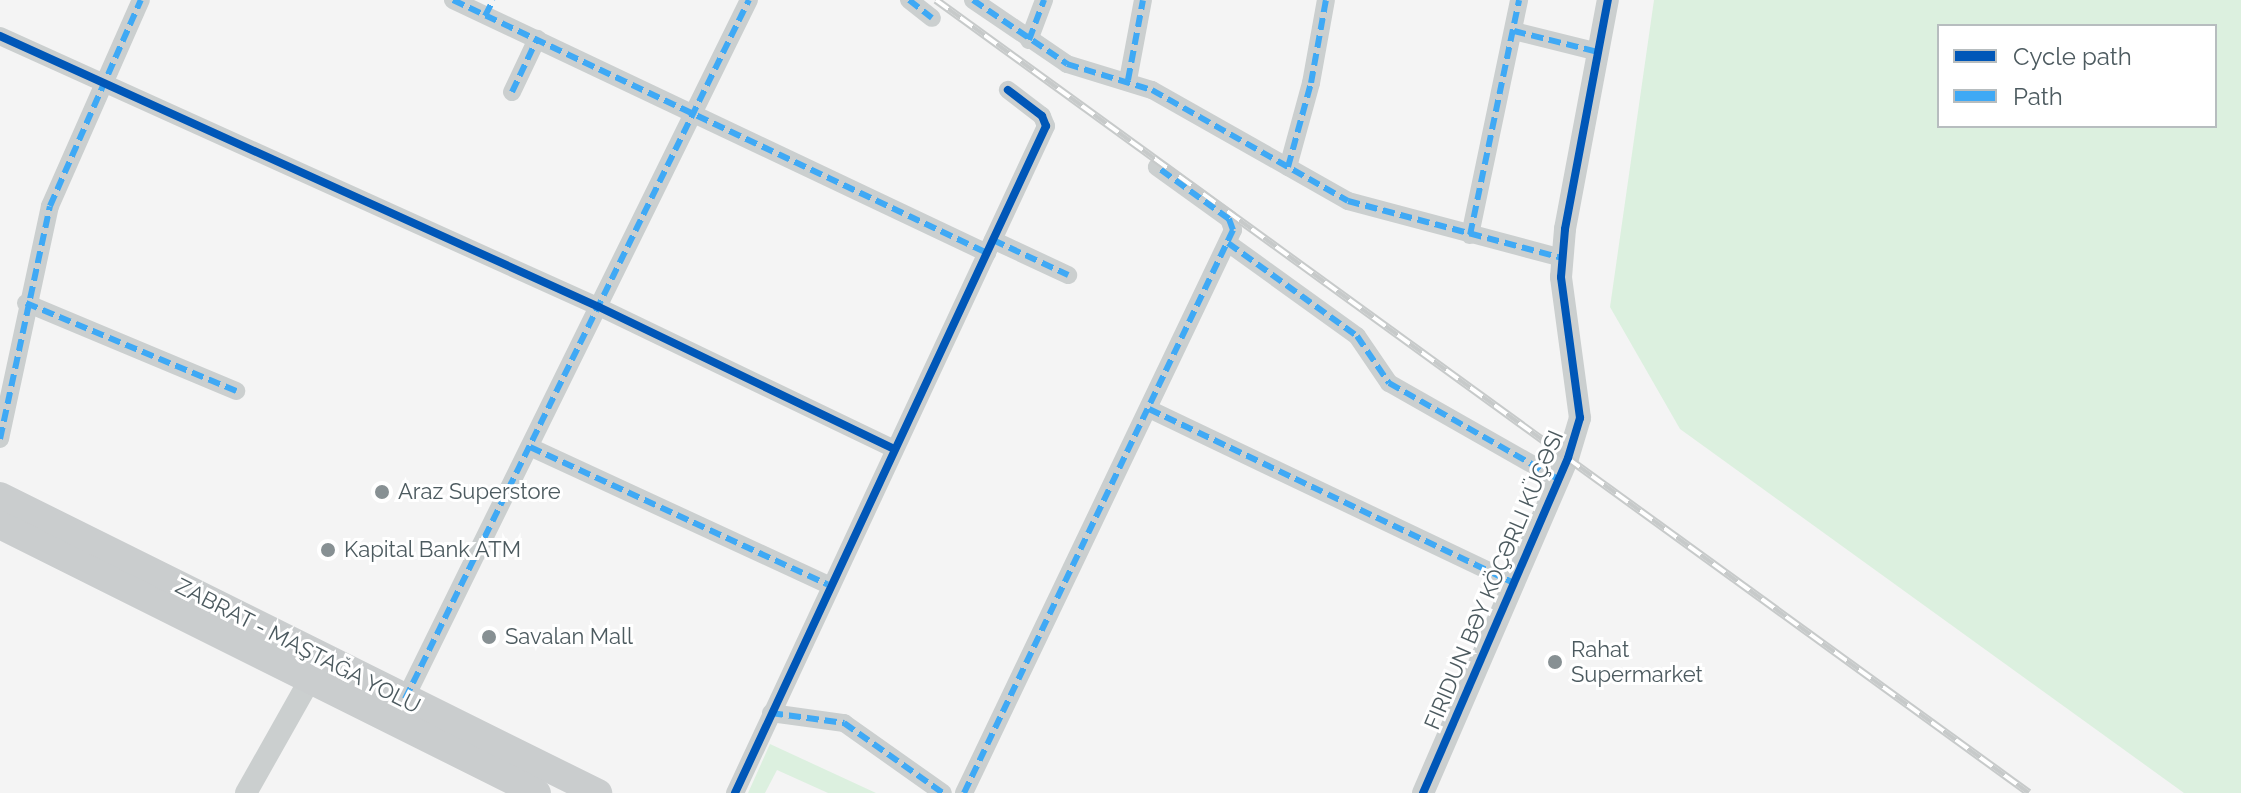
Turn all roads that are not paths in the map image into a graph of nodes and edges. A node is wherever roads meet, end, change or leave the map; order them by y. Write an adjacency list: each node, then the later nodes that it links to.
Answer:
1 (141, 0): 19 (street)
2 (453, 0): 11 (street)
3 (749, 0): 22 (street)
4 (909, 0): 12 (street)
5 (973, 0): 16 (street)
6 (1044, 0): 16 (street)
7 (1143, 0): 18 (street)
8 (1326, 0): 24 (street)
9 (1519, 0): 13 (street)
10 (1608, 0): 17 (street, FIRIDUN BƏY KÖÇƏRLI KÜÇƏSI)
11 (489, 8): 15 (street)
12 (932, 18)
13 (1514, 31): 17 (street); 25 (street)
14 (0, 36): 19 (street)
15 (537, 39): 21 (street); 22 (street)
16 (1029, 40): 18 (street)
17 (1598, 52): 28 (street, FIRIDUN BƏY KÖÇƏRLI KÜÇƏSI)
18 (1128, 80): 24 (street)
19 (104, 81): 30 (street); 31 (street)
20 (1008, 90): 27 (street)
21 (512, 92)
22 (692, 110): 27 (street); 31 (street)
23 (1157, 167): 26 (street)
24 (1288, 167): 25 (street)
25 (1470, 235): 28 (street)
26 (1228, 243): 33 (street); 37 (street)
27 (990, 246): 29 (street); 36 (street)
28 (1562, 258): 37 (street, FIRIDUN BƏY KÖÇƏRLI KÜÇƏSI)
29 (1068, 275)
30 (26, 303): 32 (street); 34 (street)
31 (599, 307): 35 (street); 36 (street)
32 (236, 391)
33 (1149, 409): 40 (street); 51 (street)
34 (0, 439)
35 (530, 447): 41 (street); 44 (street)
36 (892, 448): 41 (street)
37 (1558, 479): 40 (street, FIRIDUN BƏY KÖÇƏRLI KÜÇƏSI)
38 (0, 496): 42 (main road, ZABRAT - MAŞTAĞA YOLU)
39 (0, 525): 43 (main road)
40 (1513, 583): 52 (street, FIRIDUN BƏY KÖÇƏRLI KÜÇƏSI)
41 (828, 585): 45 (street)
42 (322, 657): 43 (main road); 44 (main road, ZABRAT - MAŞTAĞA YOLU)
43 (308, 683): 46 (street); 47 (main road)
44 (405, 699): 48 (main road, ZABRAT - MAŞTAĞA YOLU)
45 (771, 713): 49 (street); 50 (street)
46 (246, 793)
47 (537, 793)
48 (598, 793)
49 (735, 793)
50 (943, 793)
51 (964, 793)
52 (1423, 793)

